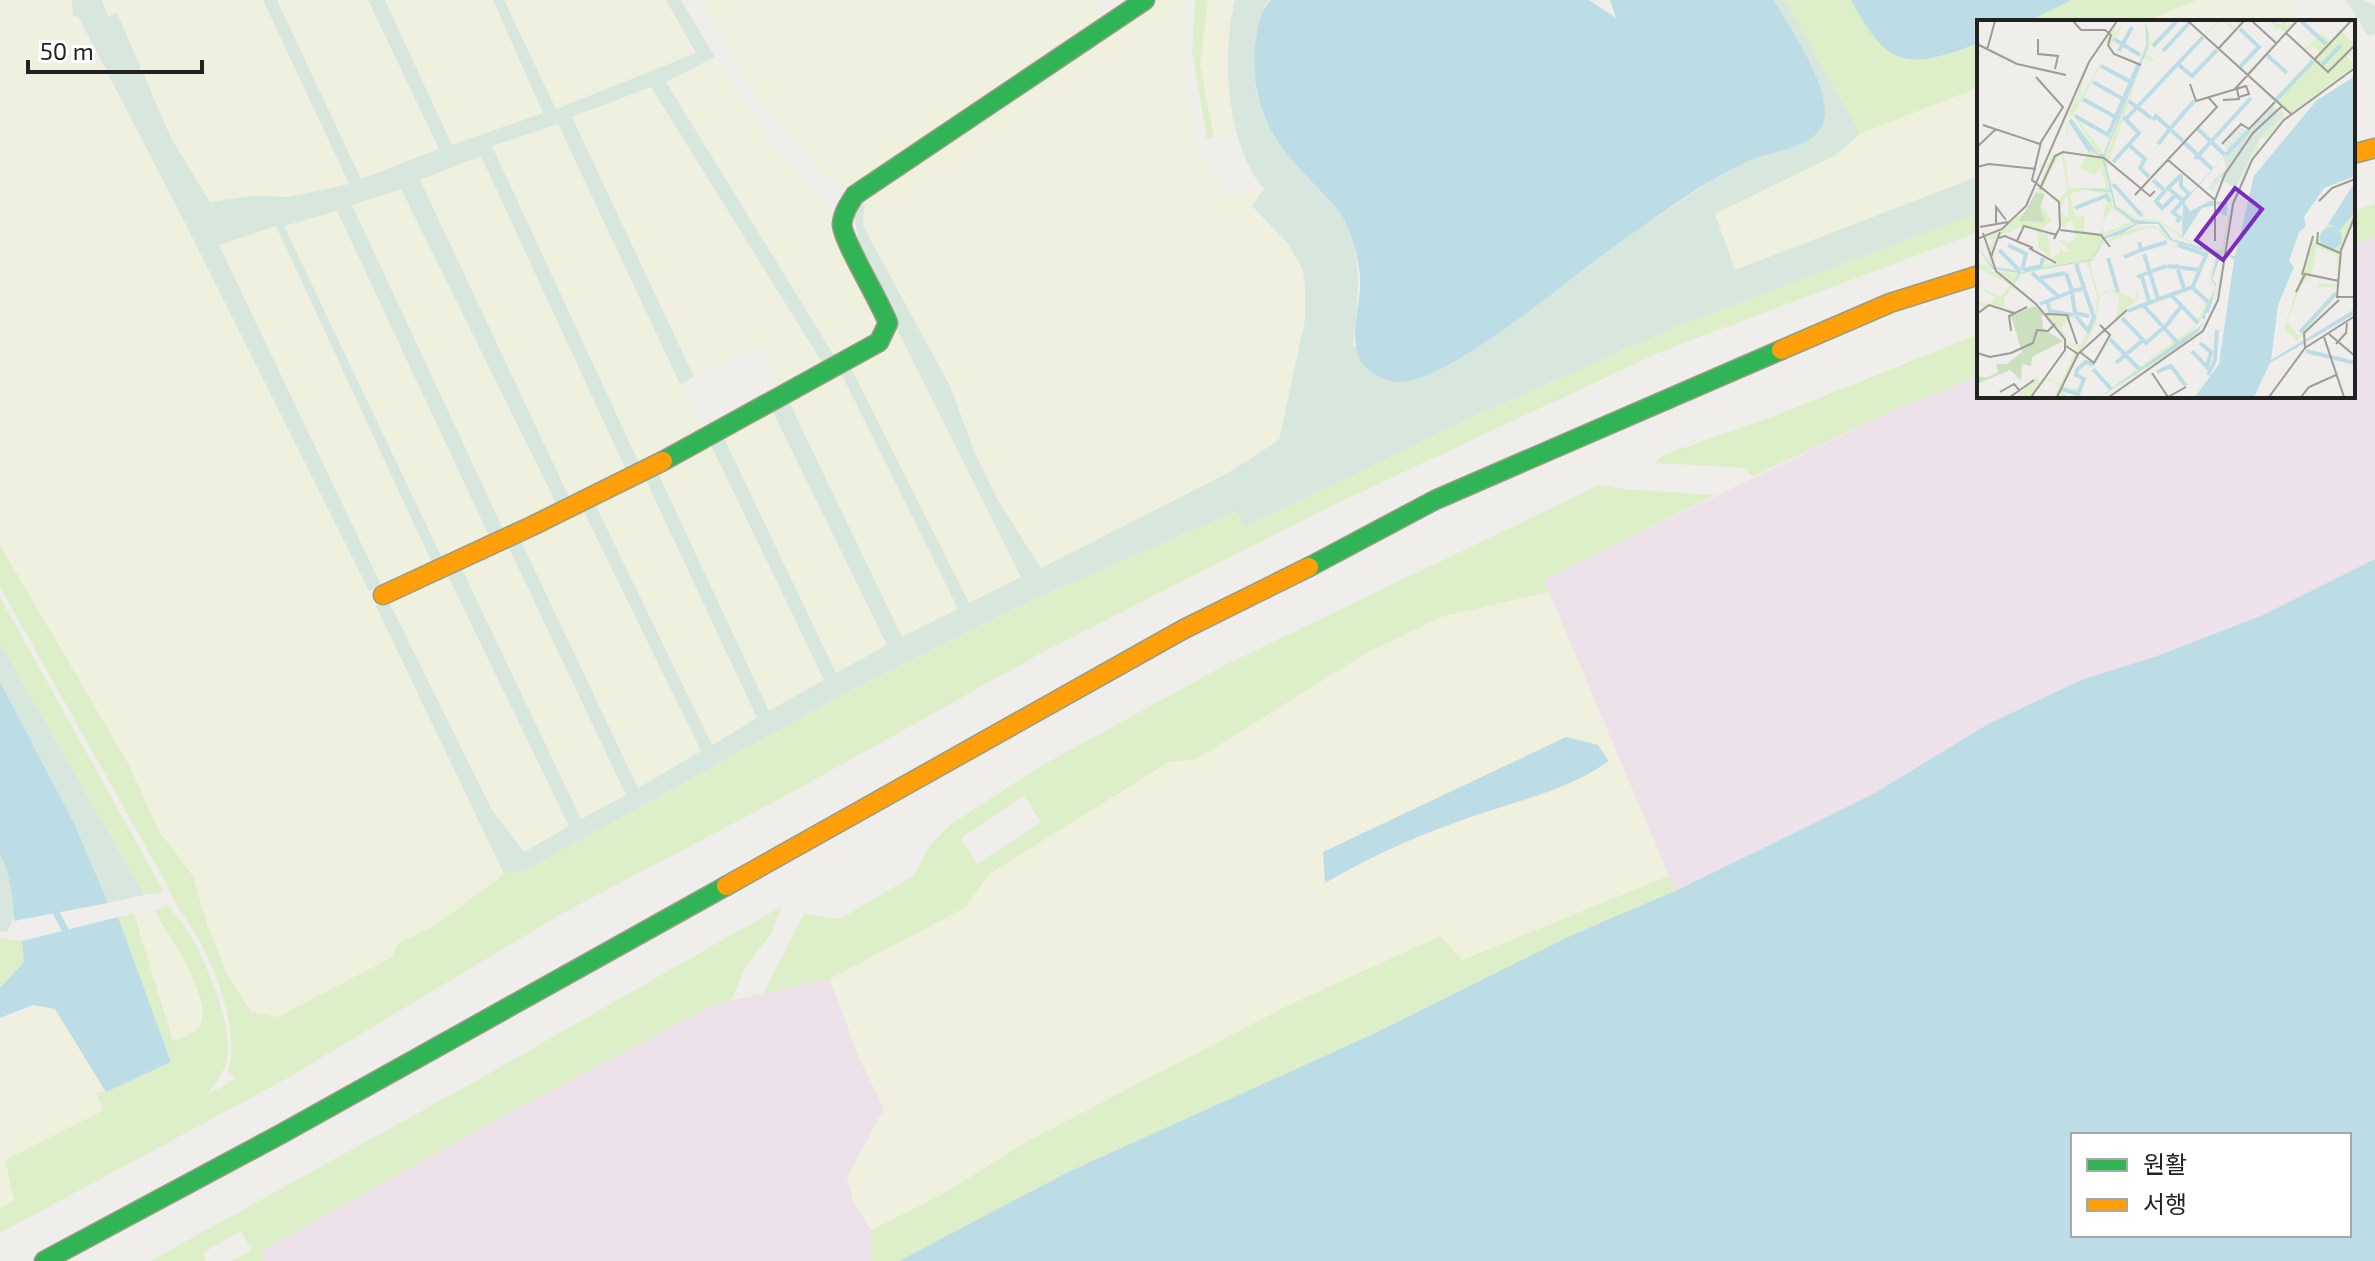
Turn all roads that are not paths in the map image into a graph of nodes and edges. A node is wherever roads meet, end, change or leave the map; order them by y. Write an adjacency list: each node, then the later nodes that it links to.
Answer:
1 (1145, 0): 5 (main road)
2 (2375, 148): 3 (main road)
3 (2355, 153)
4 (1977, 276): 6 (main road)
5 (383, 595)
6 (44, 1261)

